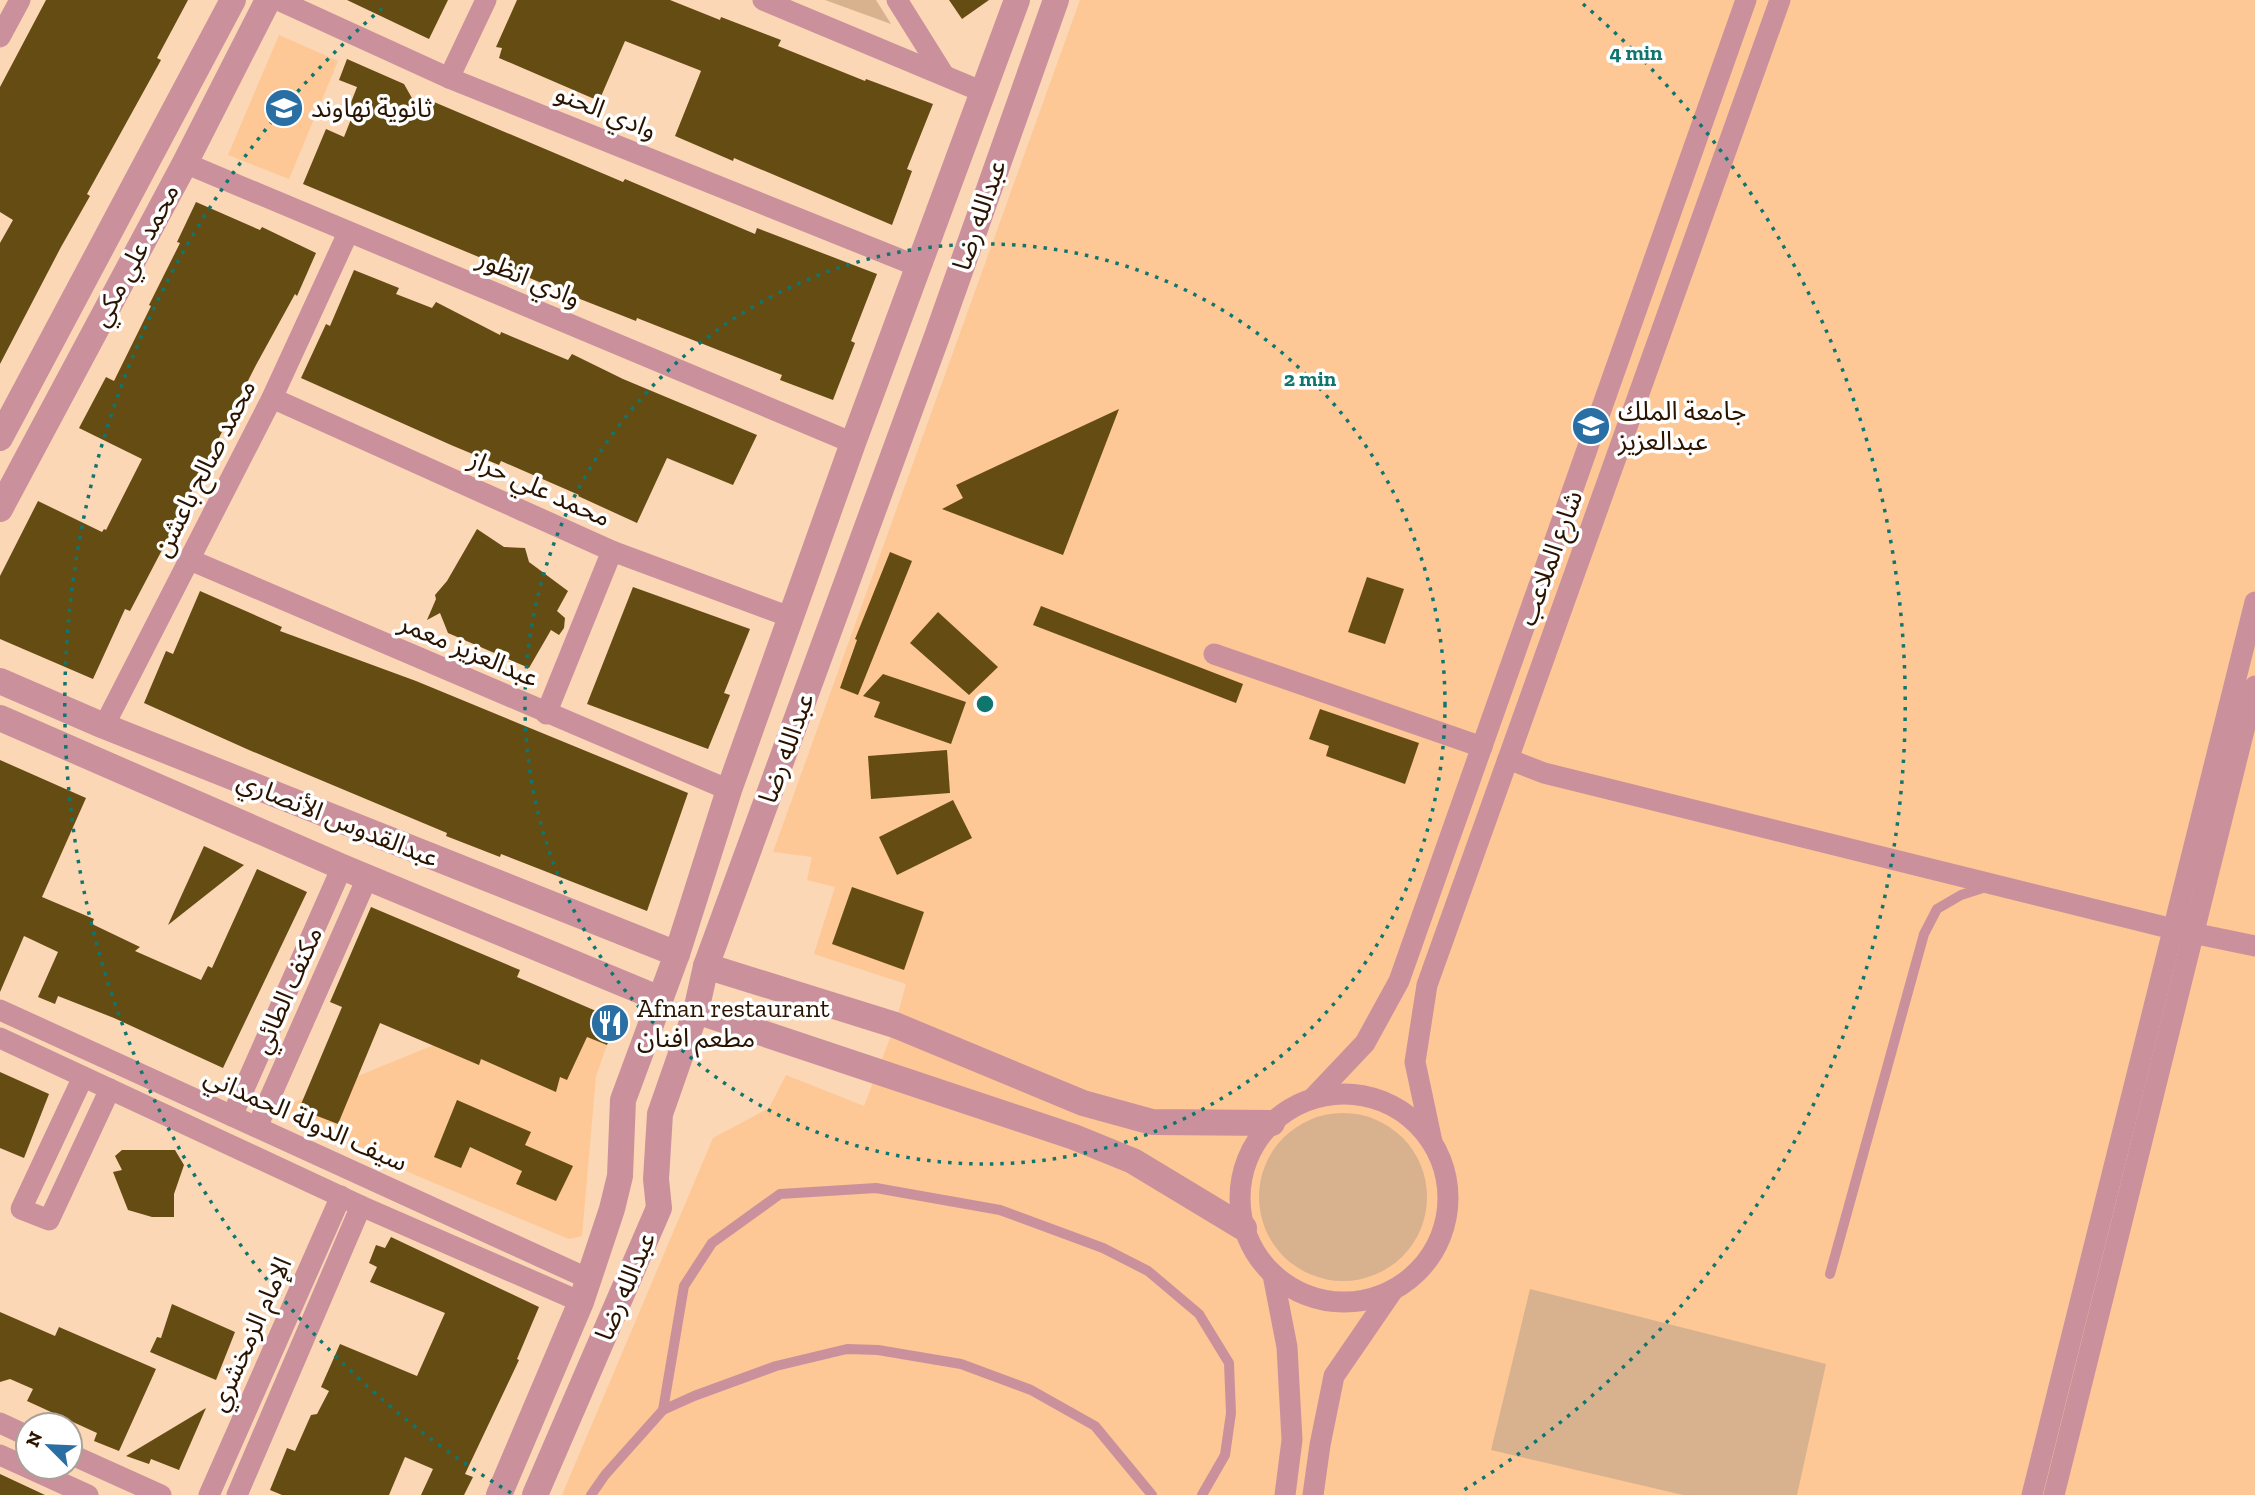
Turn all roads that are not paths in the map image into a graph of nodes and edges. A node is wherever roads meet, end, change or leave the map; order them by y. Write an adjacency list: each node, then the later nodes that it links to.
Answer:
1 (20, 0): 13 (street)
2 (233, 0): 12 (street, محمد علي مكي)
3 (268, 0): 14 (street, محمد علي مكي)
4 (278, 0): 16 (street, وادي الحنو)
5 (486, 0): 16 (street)
6 (762, 0): 15 (street)
7 (897, 0): 15 (street)
8 (1017, 0): 17 (street, عبدالله رضا)
9 (1056, 0): 44 (street, عبدالله رضا)
10 (1746, 0): 35 (street, شارع الملاعب)
11 (1780, 0): 36 (street, شارع الملاعب)
12 (220, 25): 14 (street); 22 (street, محمد علي مكي)
13 (0, 37)
14 (248, 40): 18 (street, محمد علي مكي)
15 (944, 75): 17 (street)
16 (449, 78): 20 (street, وادي الحنو)
17 (983, 92): 20 (street, عبدالله رضا)
18 (185, 163): 19 (street, وادي انظور); 24 (street, محمد علي مكي)
19 (348, 233): 21 (street, محمد صالح باعشن); 23 (street, وادي انظور)
20 (917, 265): 23 (street, عبدالله رضا)
21 (272, 398): 25 (street, محمد علي حراز); 26 (street, محمد صالح باعشن)
22 (0, 438)
23 (853, 443): 28 (street, عبدالله رضا)
24 (0, 509)
25 (612, 551): 28 (street, محمد علي حراز); 32 (street)
26 (188, 559): 32 (street, عبدالعزيز معمر); 34 (street, محمد صالح باعشن)
27 (2255, 603): 41 (street)
28 (790, 617): 37 (street, عبدالله رضا)
29 (1214, 654): 35 (street)
30 (0, 681): 34 (street, عبدالقدوس الأنصاري)
31 (2255, 686): 41 (street)
32 (546, 714): 37 (street, عبدالعزيز معمر)
33 (0, 718): 38 (street, عبدالقدوس الأنصاري)
34 (104, 726): 43 (street, عبدالقدوس الأنصاري)
35 (1482, 747): 51 (street, شارع الملاعب)
36 (1508, 759): 40 (street); 55 (street, شارع الملاعب)
37 (729, 790): 43 (street, عبدالله رضا)
38 (342, 867): 39 (street, عبدالقدوس الأنصاري); 52 (street, مكنف الطائي)
39 (368, 876): 45 (street, عبدالقدوس الأنصاري); 54 (street, مكنف الطائي)
40 (1995, 885): 41 (street); 59 (lane)
41 (2183, 931): 42 (street); 77 (street); 78 (street)
42 (2255, 946)
43 (677, 954): 45 (street, عبدالله رضا)
44 (706, 966): 47 (street, عبدالله رضا); 53 (street)
45 (660, 999): 62 (street, عبدالله رضا)
46 (0, 1010): 52 (street, سيف الدولة الحمداني)
47 (696, 1011): 58 (street); 71 (street, عبدالله رضا)
48 (0, 1038): 49 (street, سيف الدولة الحمداني)
49 (83, 1077): 50 (street, سيف الدولة الحمداني); 50 (street)
50 (110, 1089): 56 (street, سيف الدولة الحمداني)
51 (1313, 1098): 53 (street); 55 (street)
52 (232, 1116): 54 (street, سيف الدولة الحمداني)
53 (1272, 1123): 58 (street)
54 (257, 1126): 62 (street, سيف الدولة الحمداني)
55 (1432, 1142): 61 (street)
56 (341, 1196): 57 (street, سيف الدولة الحمداني); 68 (street, الإمام الزمخشري)
57 (361, 1206): 62 (street, سيف الدولة الحمداني); 69 (street, الإمام الزمخشري)
58 (1244, 1228): 60 (street)
59 (1830, 1274)
60 (1273, 1275): 61 (street); 75 (street)
61 (1393, 1290): 76 (street)
62 (585, 1291): 70 (street, عبدالله رضا)
63 (663, 1410): 72 (lane); 73 (lane); 74 (lane)
64 (0, 1455): 66 (street)
65 (84, 1460): 67 (street)
66 (88, 1495)
67 (161, 1495)
68 (209, 1495)
69 (237, 1495)
70 (499, 1495)
71 (534, 1495)
72 (592, 1495)
73 (1152, 1495)
74 (1202, 1495)
75 (1285, 1495)
76 (1313, 1495)
77 (2032, 1495)
78 (2054, 1495)

